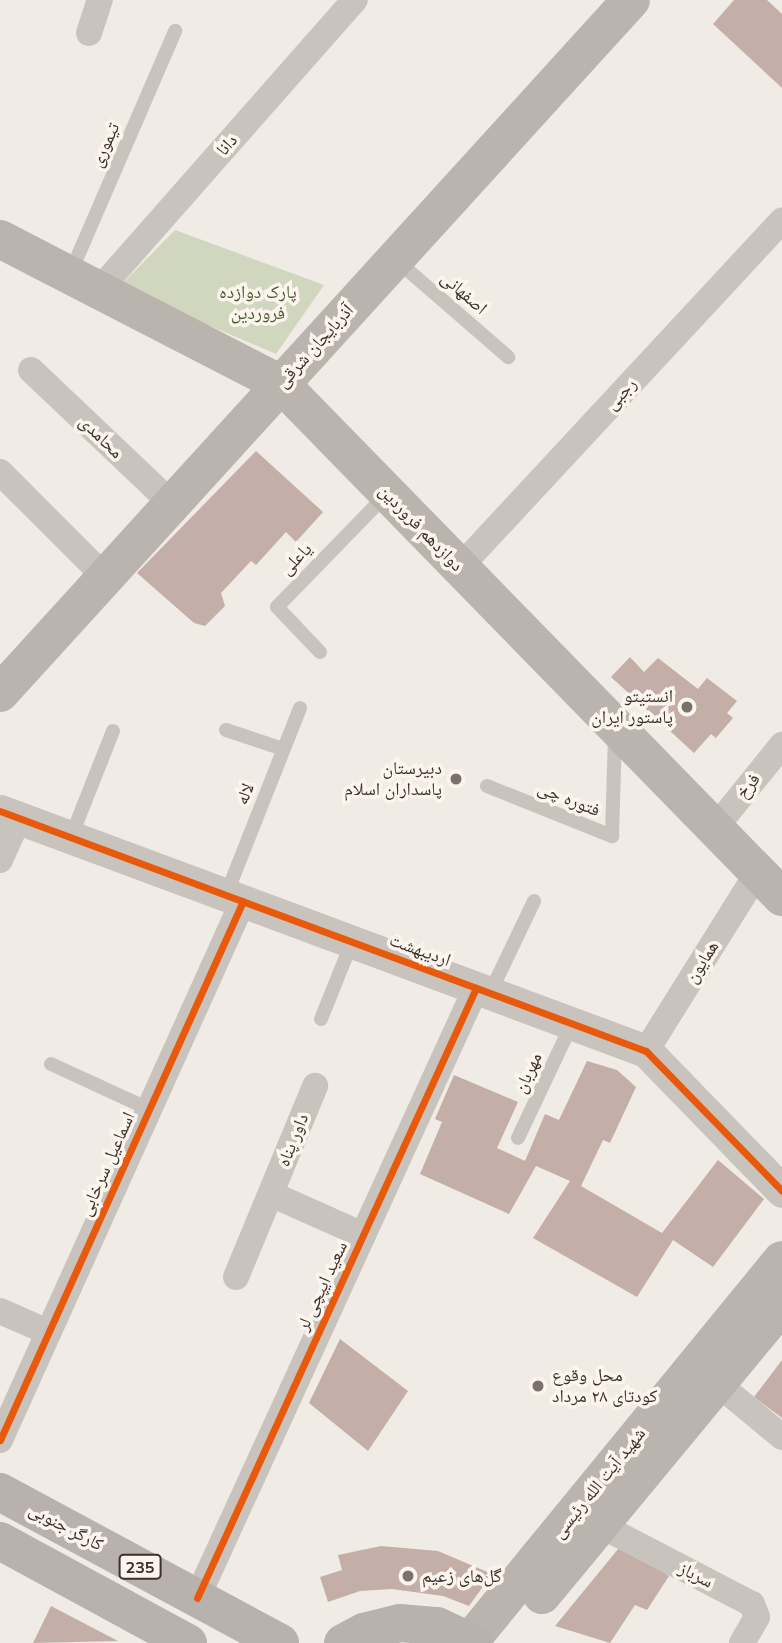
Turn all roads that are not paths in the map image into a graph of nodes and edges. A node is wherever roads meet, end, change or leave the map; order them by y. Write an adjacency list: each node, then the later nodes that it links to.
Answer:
1 (100, 0): 5 (street)
2 (355, 0): 9 (street, دانا)
3 (631, 0): 8 (main road, آذربایجان شرقی)
4 (175, 31): 9 (lane, تیموری)
5 (89, 33)
6 (782, 220): 16 (street, رجبی)
7 (0, 239): 9 (main road, دوازدهم فروردین)
8 (395, 259): 10 (lane, اصفهانی); 12 (main road, آذربایجان شرقی)
9 (84, 283): 12 (main road, دوازدهم فروردین)
10 (508, 357)
11 (31, 370): 15 (street, محامدی)
12 (281, 384): 14 (main road, دوازدهم فروردین); 15 (main road, آذربایجان شرقی)
13 (0, 472): 17 (street)
14 (387, 493): 16 (main road, دوازدهم فروردین); 18 (lane, یاعلی)
15 (172, 504): 17 (main road, آذربایجان شرقی)
16 (460, 567): 21 (main road, دوازدهم فروردین)
17 (105, 577): 19 (main road, آذربایجان شرقی)
18 (320, 652)
19 (0, 693)
20 (300, 709): 25 (lane, لاله)
21 (615, 726): 26 (lane, فتوره چی); 28 (main road, دوازدهم فروردین)
22 (226, 730): 25 (lane)
23 (113, 731): 29 (lane)
24 (782, 745): 28 (street, فرخ)
25 (283, 749): 32 (lane, لاله)
26 (487, 786)
27 (10, 814): 29 (street, اردیبهشت); 30 (street)
28 (715, 828): 31 (main road, دوازدهم فروردین)
29 (71, 837): 32 (street, اردیبهشت)
30 (0, 860)
31 (770, 885): 38 (street, همایون)
32 (234, 898): 34 (street, اردیبهشت); 41 (street, اسماعیل سرخابی)
33 (534, 901): 35 (lane)
34 (352, 942): 35 (street, اردیبهشت); 36 (lane)
35 (483, 990): 37 (street, اردیبهشت); 45 (street, سعید ایپچی لر)
36 (321, 1019)
37 (572, 1024): 38 (street, اردیبهشت); 42 (lane, مهربان)
38 (646, 1051): 43 (street, اردیبهشت)
39 (51, 1064): 41 (lane)
40 (315, 1086): 44 (street, داور پناه)
41 (149, 1109): 50 (street, اسماعیل سرخابی)
42 (518, 1139)
43 (782, 1191)
44 (271, 1194): 45 (street); 47 (street, داور پناه)
45 (363, 1235): 57 (street, سعید ایپچی لر)
46 (782, 1260): 59 (main road, شهید آیت الله رئیسی)
47 (236, 1277)
48 (782, 1305): 51 (main road, شهید آیت الله رئیسی)
49 (0, 1311): 50 (street)
50 (48, 1332): 53 (street, اسماعیل سرخابی)
51 (717, 1383): 52 (street); 55 (main road, شهید آیت الله رئیسی)
52 (782, 1437)
53 (0, 1440)
54 (0, 1492): 57 (main road, کارگر جنوبی / 235)
55 (600, 1525): 59 (main road, شهید آیت الله رئیسی); 62 (street, سرباز)
56 (0, 1541): 58 (main road, 235)
57 (197, 1598): 60 (main road, کارگر جنوبی / 235)
58 (178, 1641)
59 (482, 1642): 61 (main road)
60 (280, 1643)
61 (343, 1643)
62 (742, 1643)

